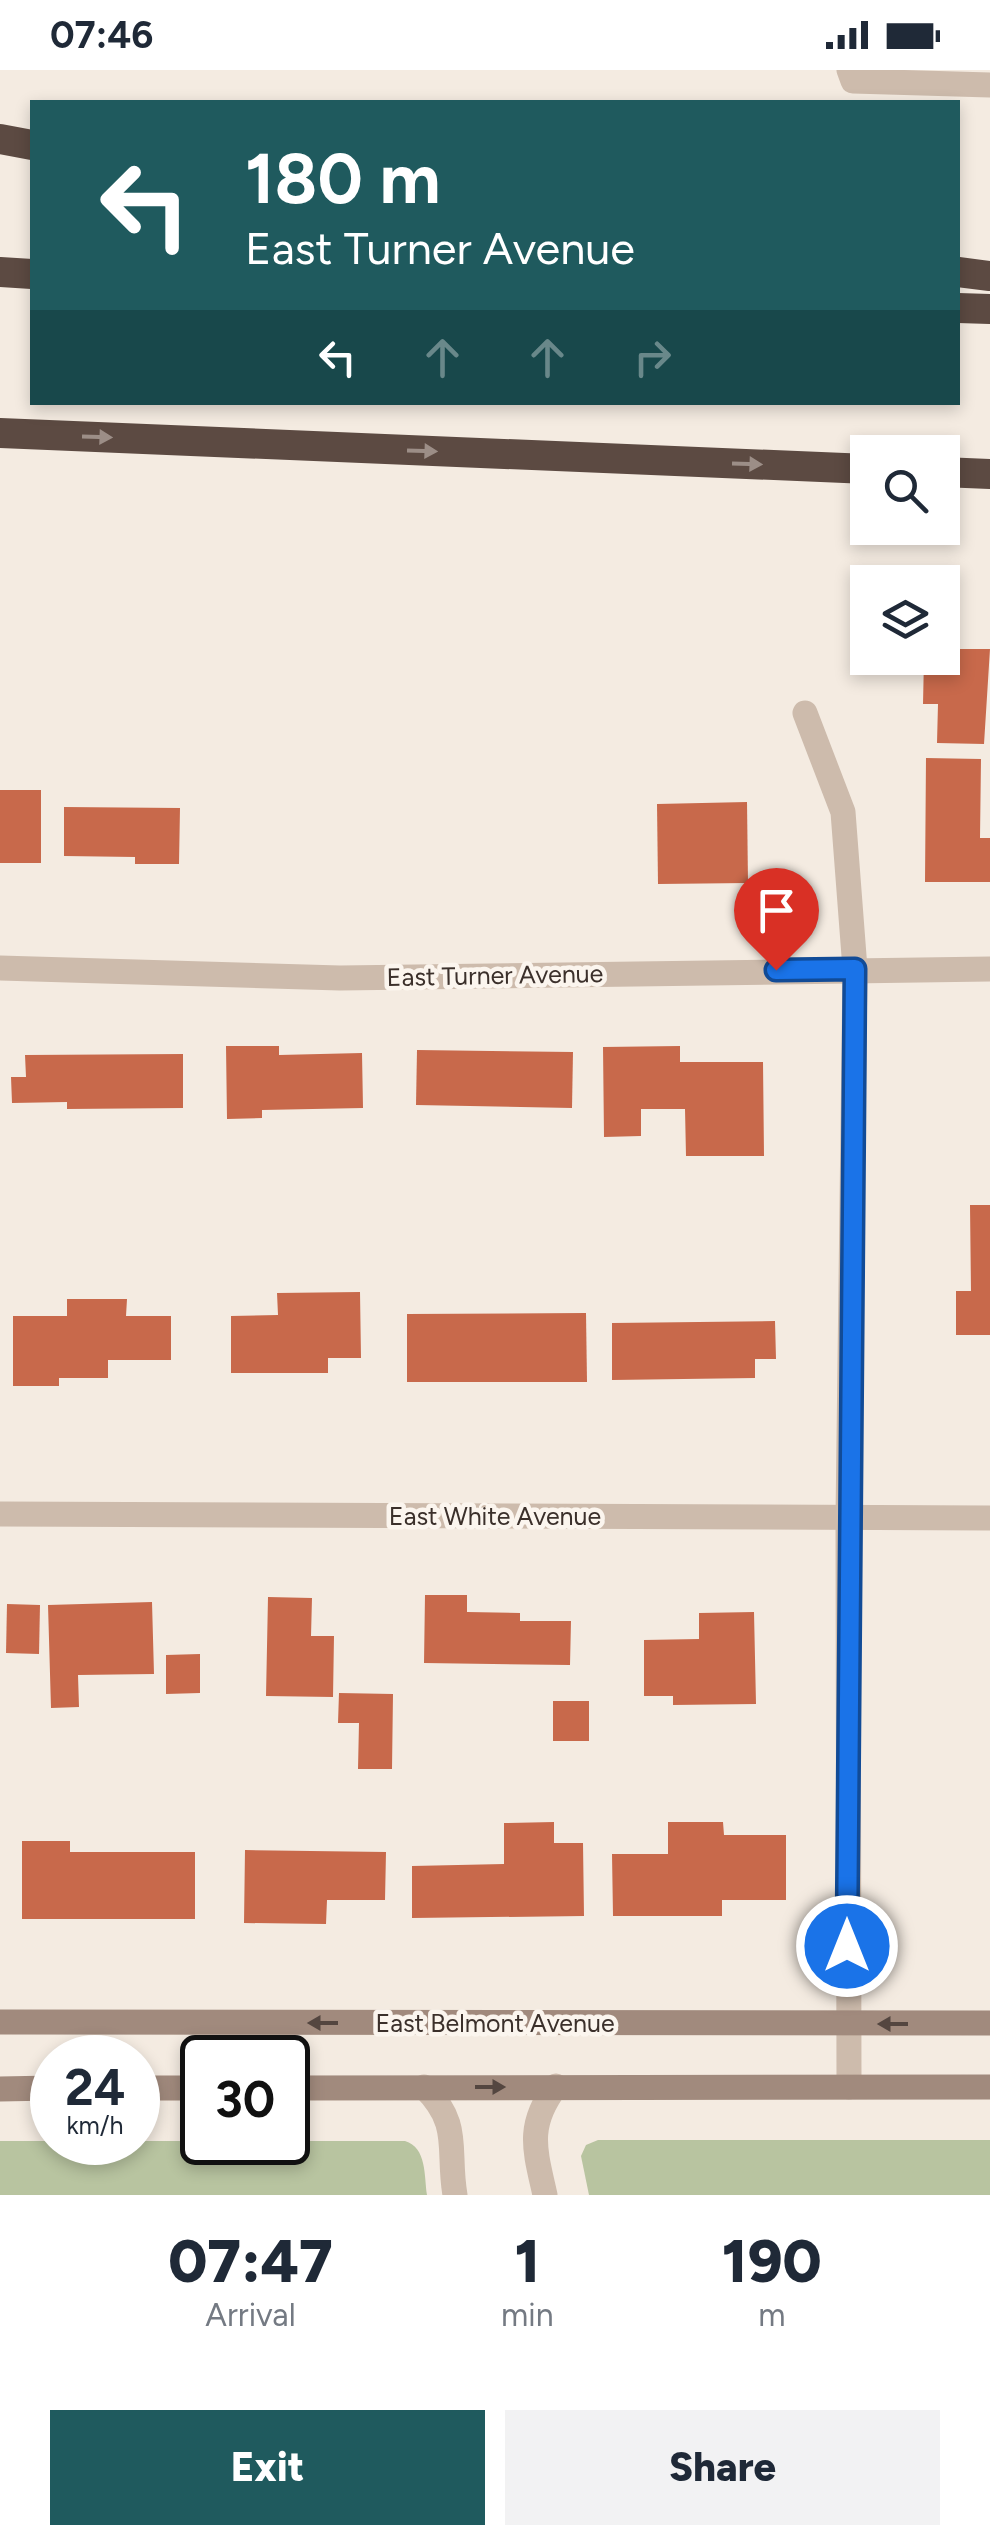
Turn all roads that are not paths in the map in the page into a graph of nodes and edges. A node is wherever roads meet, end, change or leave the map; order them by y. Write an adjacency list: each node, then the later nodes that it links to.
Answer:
1 (851, 75): 2 (street)
2 (990, 85)
3 (0, 139): 4 (highway)
4 (30, 144)
5 (0, 272): 7 (highway)
6 (960, 272): 8 (highway)
7 (30, 274)
8 (990, 276)
9 (960, 308): 10 (highway)
10 (990, 309)
11 (0, 433): 12 (highway, one-way to 12)
12 (850, 468)
13 (960, 473): 14 (highway)
14 (990, 474)
15 (805, 713): 17 (street)
16 (0, 968): 17 (street, East Turner Avenue)
17 (855, 969): 18 (street, East Turner Avenue); 20 (street)
18 (990, 969)
19 (0, 1514): 20 (street, East White Avenue)
20 (848, 1518): 21 (street, East White Avenue); 24 (street)
21 (990, 1518)
22 (0, 2022): 24 (main road, East Belmont Avenue, one-way to 22)
23 (990, 2023): 24 (main road, East Belmont Avenue, one-way to 24)
24 (847, 2024): 27 (street)
25 (556, 2086): 26 (main road, one-way to 25); 27 (main road); 33 (street)
26 (424, 2087): 31 (main road); 32 (street)
27 (850, 2087): 28 (main road)
28 (990, 2087)
29 (0, 2088): 30 (main road)
30 (30, 2088)
31 (310, 2088)
32 (456, 2195)
33 (545, 2195)

